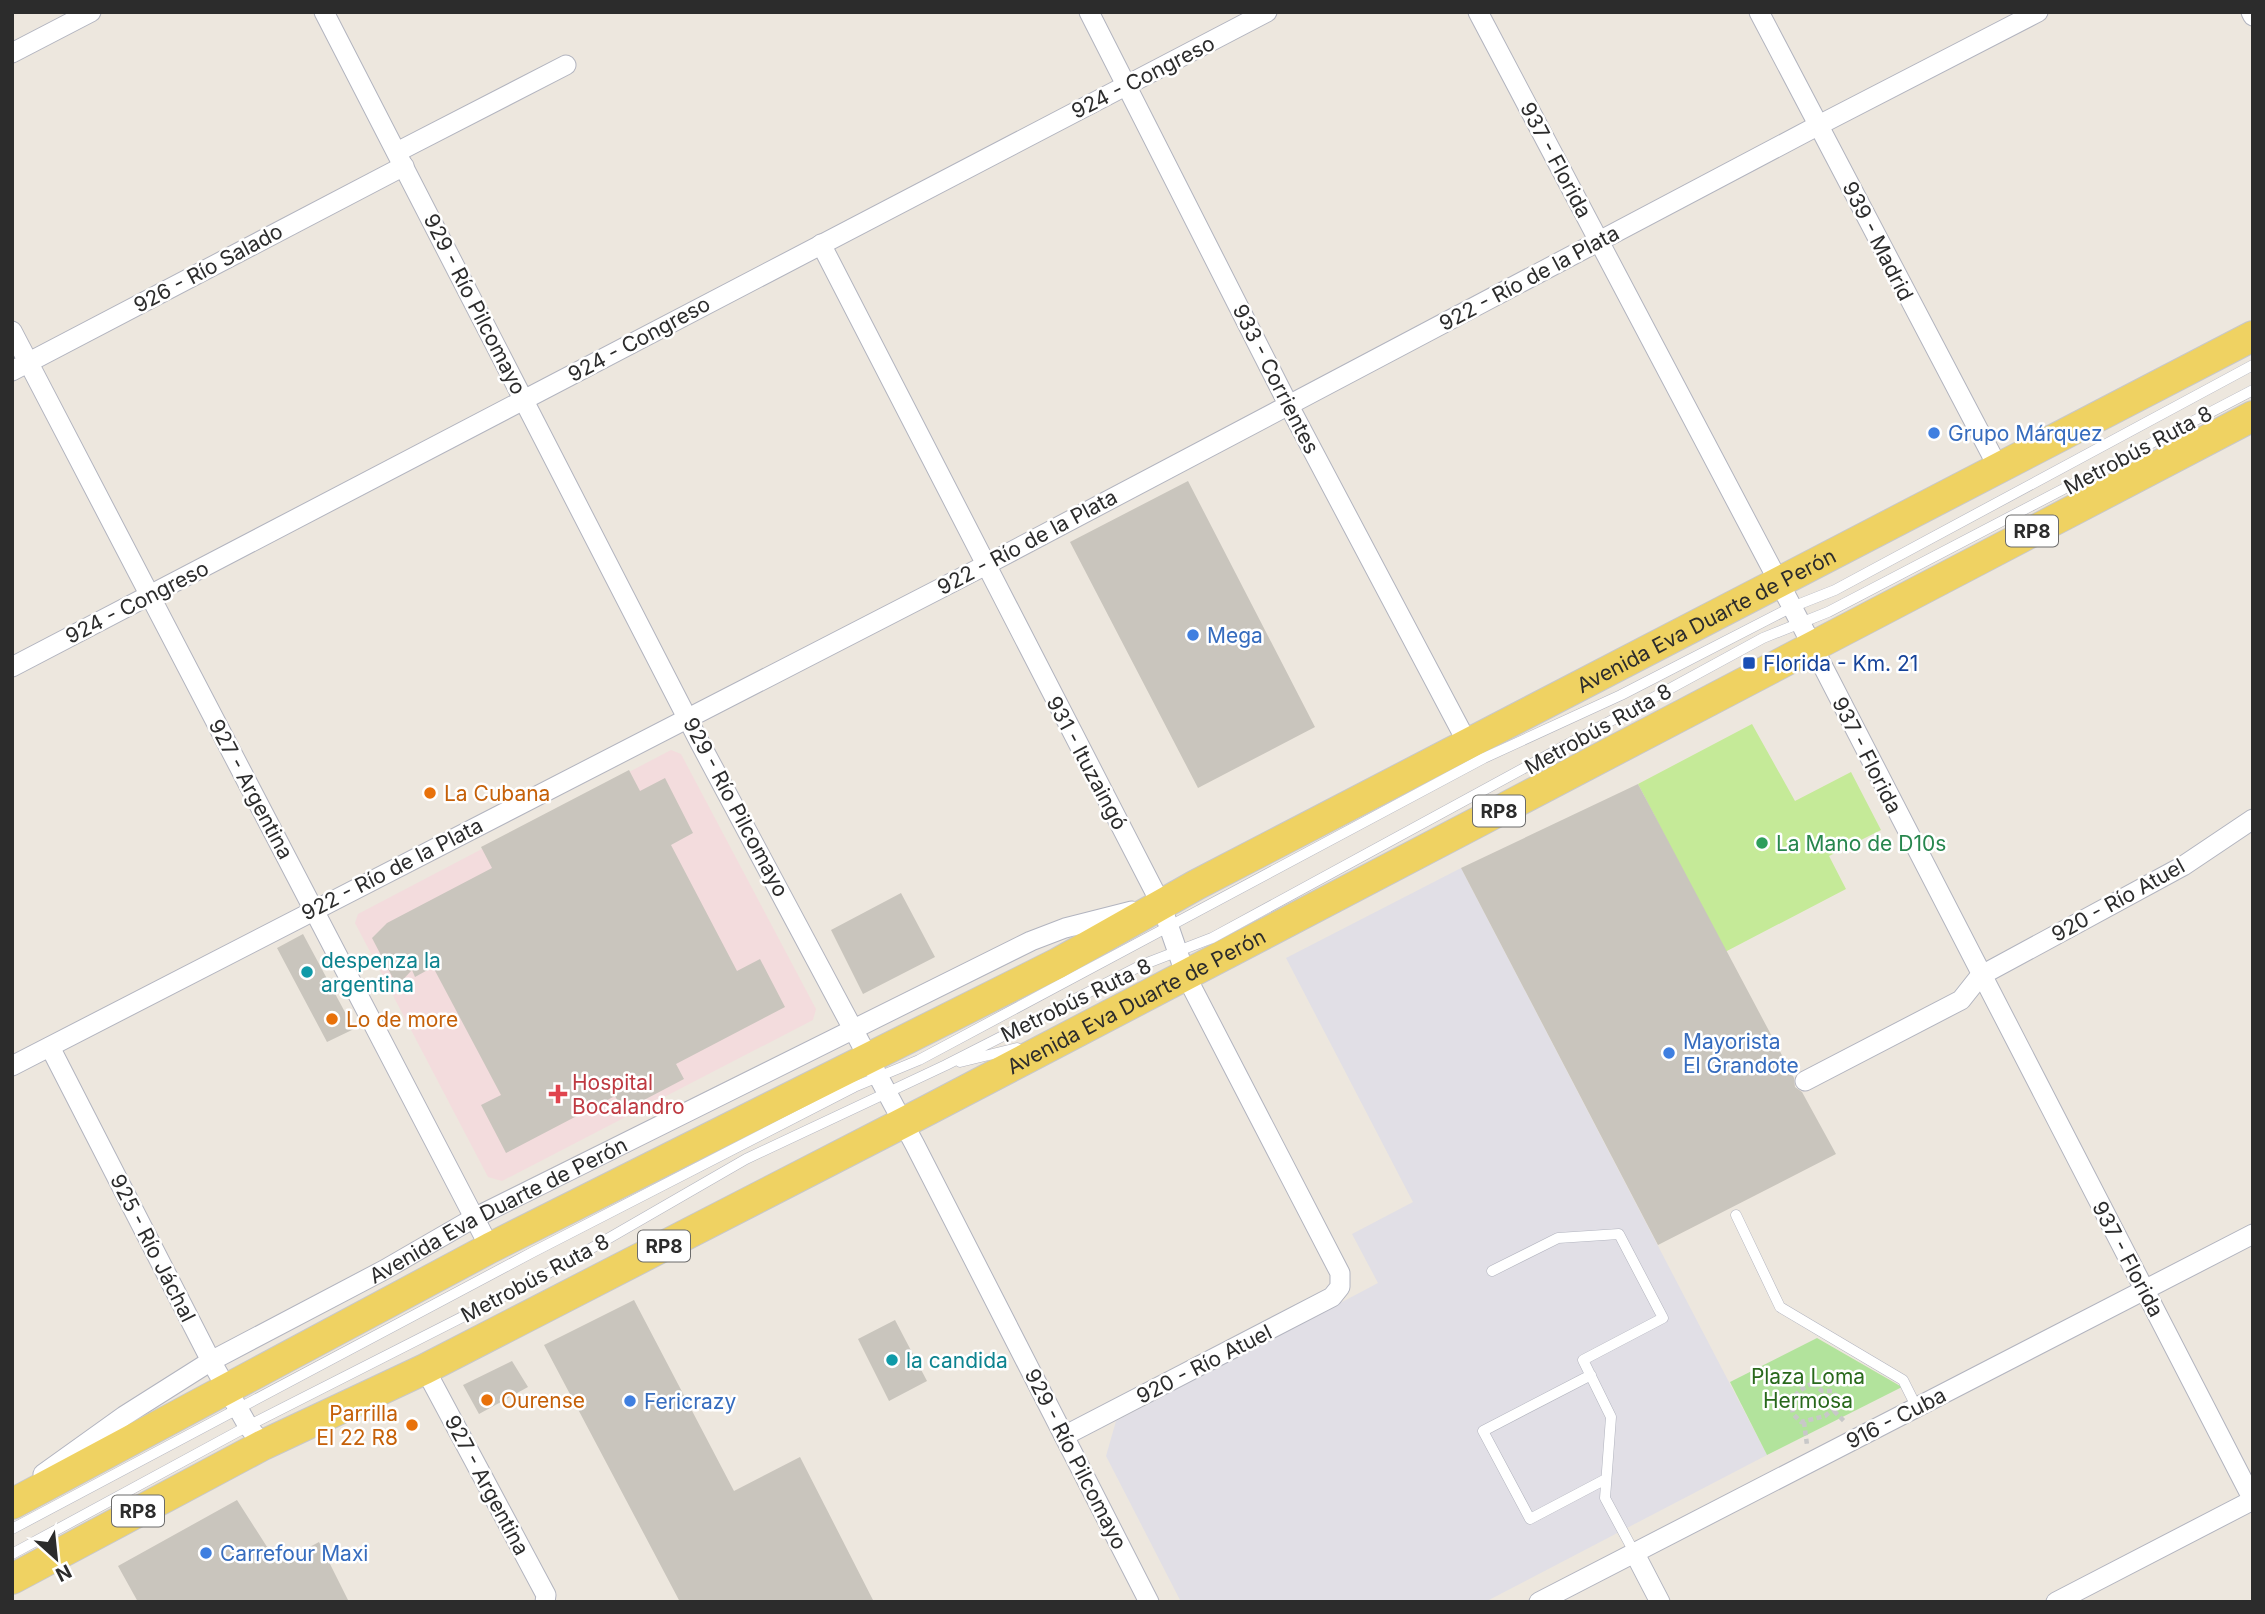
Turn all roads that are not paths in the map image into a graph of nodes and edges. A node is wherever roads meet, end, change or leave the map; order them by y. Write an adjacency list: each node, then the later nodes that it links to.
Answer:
1 (91, 12): 8 (street)
2 (324, 12): 12 (street, 929 - Río Pilcomayo)
3 (1089, 12): 10 (street, 933 - Corrientes)
4 (1267, 12): 10 (street, 924 - Congreso)
5 (1478, 12): 13 (street, 937 - Florida)
6 (1759, 12): 11 (street, 939 - Madrid)
7 (2038, 12): 11 (street, 922 - Río de la Plata)
8 (12, 53)
9 (566, 65): 12 (street, 926 - Río Salado)
10 (1128, 85): 14 (street, 924 - Congreso); 21 (street, 933 - Corrientes)
11 (1819, 125): 13 (street, 922 - Río de la Plata); 23 (street, 939 - Madrid)
12 (400, 159): 18 (street, 926 - Río Salado); 20 (street, 929 - Río Pilcomayo)
13 (1600, 242): 21 (street, 922 - Río de la Plata); 26 (street, 937 - Florida)
14 (821, 244): 20 (street, 924 - Congreso); 24 (street, 931 - Ituzaingó)
15 (12, 331): 18 (street, 927 - Argentina)
16 (2253, 336): 23 (main road, Avenida Eva Duarte de Perón / RP8)
17 (2253, 365): 26 (lane, Metrobús Ruta 8)
18 (20, 367): 25 (street, 927 - Argentina)
19 (2253, 390): 26 (lane, Metrobús Ruta 8)
20 (524, 399): 25 (street, 924 - Congreso); 28 (street, 929 - Río Pilcomayo)
21 (1288, 404): 24 (street, 922 - Río de la Plata); 29 (street, 933 - Corrientes)
22 (2253, 416): 26 (main road, Avenida Eva Duarte de Perón / RP8)
23 (1998, 470): 26 (main road, Avenida Eva Duarte de Perón / RP8)
24 (984, 566): 28 (street, 922 - Río de la Plata); 32 (street, 931 - Ituzaingó)
25 (150, 596): 27 (street, 924 - Congreso); 31 (street, 927 - Argentina)
26 (1796, 615): 29 (main road, Avenida Eva Duarte de Perón / RP8); 32 (lane, Metrobús Ruta 8); 33 (main road, Avenida Eva Duarte de Perón / RP8); 34 (street, 937 - Florida)
27 (12, 667)
28 (688, 718): 31 (street, 922 - Río de la Plata); 35 (street, 929 - Río Pilcomayo)
29 (1468, 744): 32 (main road, Avenida Eva Duarte de Perón / RP8)
30 (2253, 819): 34 (street, 920 - Río Atuel)
31 (314, 909): 36 (street, 922 - Río de la Plata); 44 (street, 927 - Argentina)
32 (1164, 914): 33 (street, 931 - Ituzaingó); 35 (street, Avenida Eva Duarte de Perón); 40 (main road, Avenida Eva Duarte de Perón / RP8)
33 (1181, 963): 37 (main road, Avenida Eva Duarte de Perón); 38 (lane, Metrobús Ruta 8); 48 (street, 931 - Ituzaingó)
34 (1980, 976): 41 (street); 49 (street, 937 - Florida)
35 (854, 1028): 40 (street, 929 - Río Pilcomayo); 44 (street, Avenida Eva Duarte de Perón)
36 (50, 1047): 39 (street, 922 - Río de la Plata); 50 (street, 925 - Río Jáchal)
37 (1033, 1048): 38 (lane); 42 (main road, Avenida Eva Duarte de Perón / RP8)
38 (946, 1065): 40 (lane, Metrobús Ruta 8)
39 (12, 1066)
40 (879, 1076): 42 (street, 929 - Río Pilcomayo); 46 (main road, Avenida Eva Duarte de Perón / RP8); 53 (lane, Metrobús Ruta 8); 55 (lane, Metrobús Ruta 8)
41 (1805, 1081)
42 (903, 1123): 51 (main road, Avenida Eva Duarte de Perón / RP8); 56 (street, 929 - Río Pilcomayo)
43 (1736, 1214): 54 (lane)
44 (474, 1218): 46 (street, 927 - Argentina); 50 (street, Avenida Eva Duarte de Perón)
45 (2253, 1234): 49 (street, 916 - Cuba)
46 (490, 1248): 53 (main road, Avenida Eva Duarte de Perón / RP8)
47 (1492, 1271): 52 (lane)
48 (1340, 1287): 56 (street, 920 - Río Atuel)
49 (2145, 1291): 54 (street, 916 - Cuba); 59 (street, 937 - Florida)
50 (211, 1361): 53 (street, 925 - Río Jáchal); 58 (street, Avenida Eva Duarte de Perón)
51 (425, 1369): 55 (main road, Avenida Eva Duarte de Perón / RP8); 65 (street, 927 - Argentina)
52 (1591, 1375): 57 (lane); 57 (lane)
53 (233, 1398): 55 (street, 925 - Río Jáchal); 60 (main road, Avenida Eva Duarte de Perón / RP8); 61 (lane, Metrobús Ruta 8)
54 (1917, 1408): 62 (street, 916 - Cuba)
55 (256, 1436): 63 (lane, Metrobús Ruta 8); 64 (main road, Avenida Eva Duarte de Perón / RP8)
56 (1064, 1436): 66 (street, 929 - Río Pilcomayo)
57 (1604, 1480): 62 (lane)
58 (12, 1496)
59 (2253, 1500): 69 (street)
60 (12, 1504)
61 (12, 1529)
62 (1634, 1552): 67 (street, 916 - Cuba); 68 (street)
63 (12, 1554)
64 (12, 1578)
65 (545, 1602)
66 (1149, 1602)
67 (1539, 1602)
68 (1660, 1602)
69 (2056, 1602)

